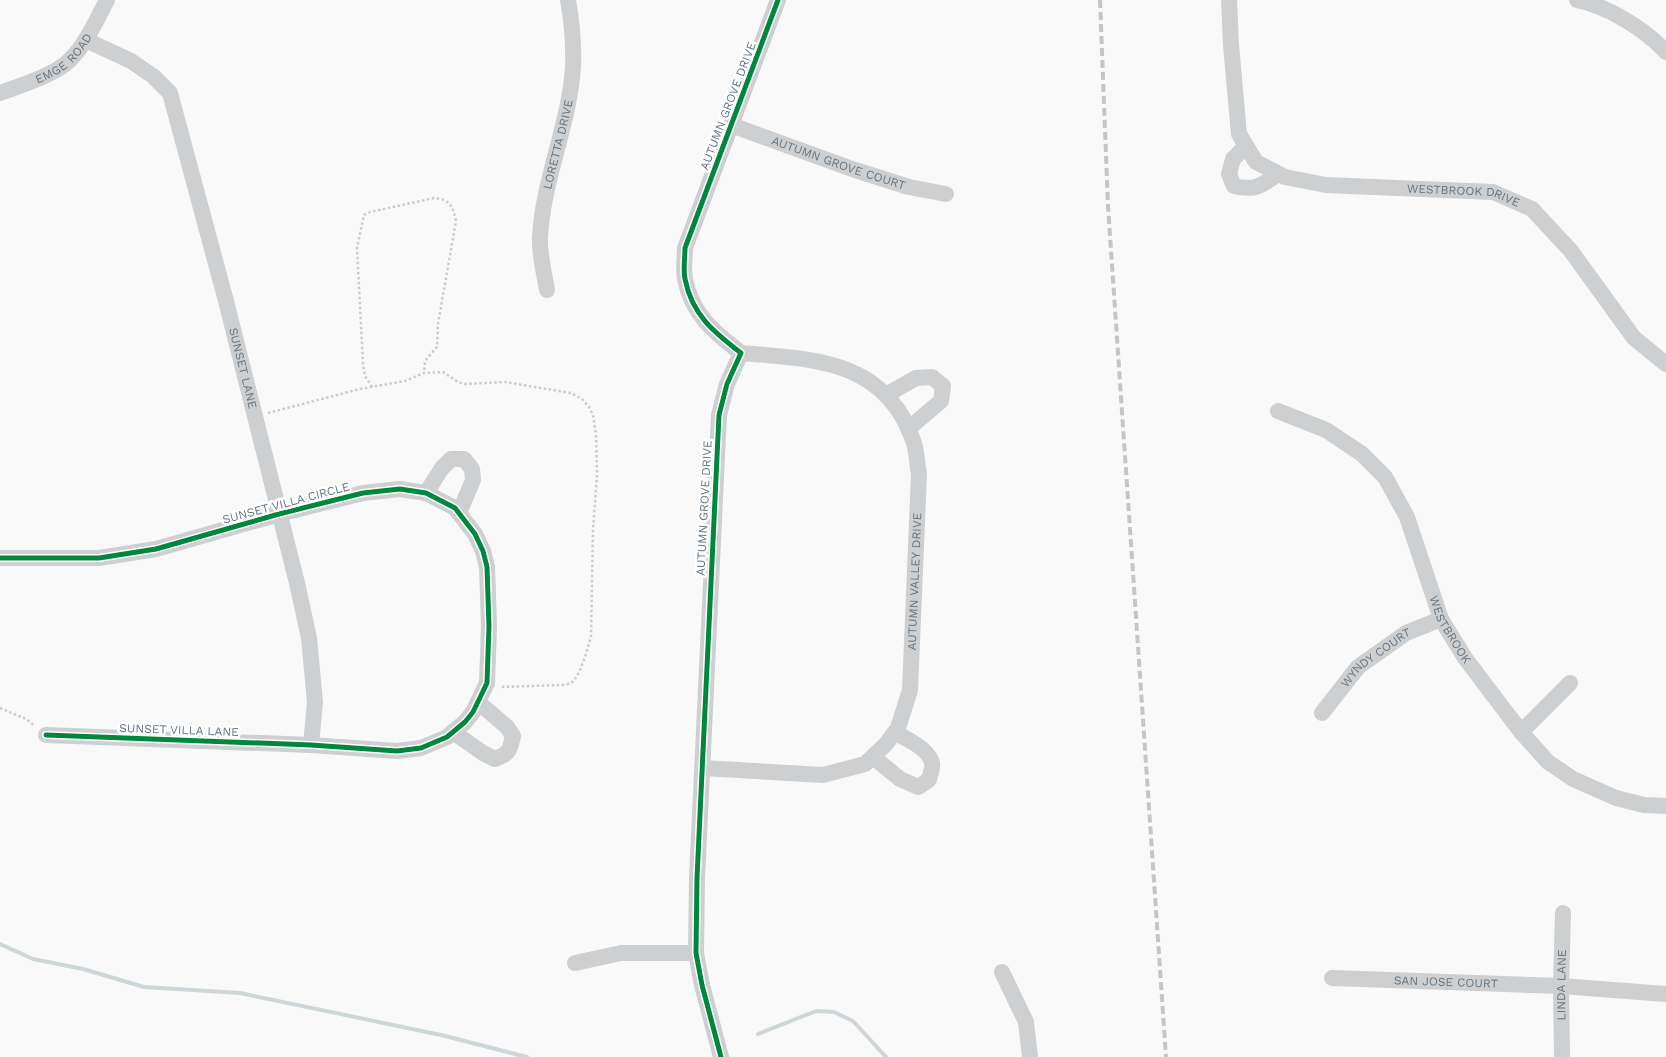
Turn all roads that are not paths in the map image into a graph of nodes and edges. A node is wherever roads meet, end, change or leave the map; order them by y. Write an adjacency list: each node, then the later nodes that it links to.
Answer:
1 (107, 0): 6 (street, EMGE ROAD)
2 (568, 0): 13 (street, LORETTA DRIVE)
3 (778, 0): 9 (street, AUTUMN GROVE DRIVE)
4 (1229, 0): 10 (street, WESTBROOK DRIVE)
5 (1577, 0): 7 (street)
6 (86, 40): 8 (street, EMGE ROAD); 21 (street, SUNSET LANE)
7 (1666, 52)
8 (0, 93)
9 (731, 125): 12 (street, AUTUMN GROVE COURT); 14 (street, AUTUMN GROVE DRIVE)
10 (1246, 146): 11 (street, WESTBROOK DRIVE); 11 (street)
11 (1278, 174): 15 (street, WESTBROOK DRIVE)
12 (946, 194)
13 (547, 290)
14 (741, 353): 16 (street, AUTUMN VALLEY DRIVE); 33 (street, AUTUMN GROVE DRIVE)
15 (1666, 364)
16 (886, 395): 18 (street, AUTUMN VALLEY DRIVE); 18 (street)
17 (1278, 411): 23 (street, WESTBROOK)
18 (908, 429): 29 (street, AUTUMN VALLEY DRIVE)
19 (426, 493): 20 (street, SUNSET VILLA CIRCLE); 20 (street); 21 (street, SUNSET VILLA CIRCLE)
20 (459, 513): 25 (street, SUNSET VILLA CIRCLE)
21 (279, 514): 22 (street, SUNSET VILLA CIRCLE); 31 (street, SUNSET LANE)
22 (0, 558)
23 (1440, 619): 26 (street, WYNDY COURT); 28 (street, WESTBROOK)
24 (1570, 683): 28 (street)
25 (478, 702): 27 (street, SUNSET VILLA CIRCLE); 27 (street)
26 (1322, 713)
27 (453, 732): 31 (street, SUNSET VILLA CIRCLE)
28 (1521, 732): 34 (street, WESTBROOK)
29 (895, 733): 32 (street, AUTUMN VALLEY DRIVE); 32 (street)
30 (46, 735): 31 (street, SUNSET VILLA LANE)
31 (312, 745)
32 (873, 757): 33 (street, AUTUMN VALLEY DRIVE)
33 (703, 768): 36 (street, AUTUMN GROVE DRIVE)
34 (1666, 806)
35 (1563, 913): 40 (street, LINDA LANE)
36 (696, 953): 37 (street); 42 (street, AUTUMN GROVE DRIVE)
37 (575, 963)
38 (1002, 972): 43 (street)
39 (1332, 978): 40 (street, SAN JOSE COURT)
40 (1561, 986): 41 (street, SAN JOSE COURT); 44 (street, LINDA LANE)
41 (1666, 994)
42 (721, 1057)
43 (1030, 1057)
44 (1562, 1057)

